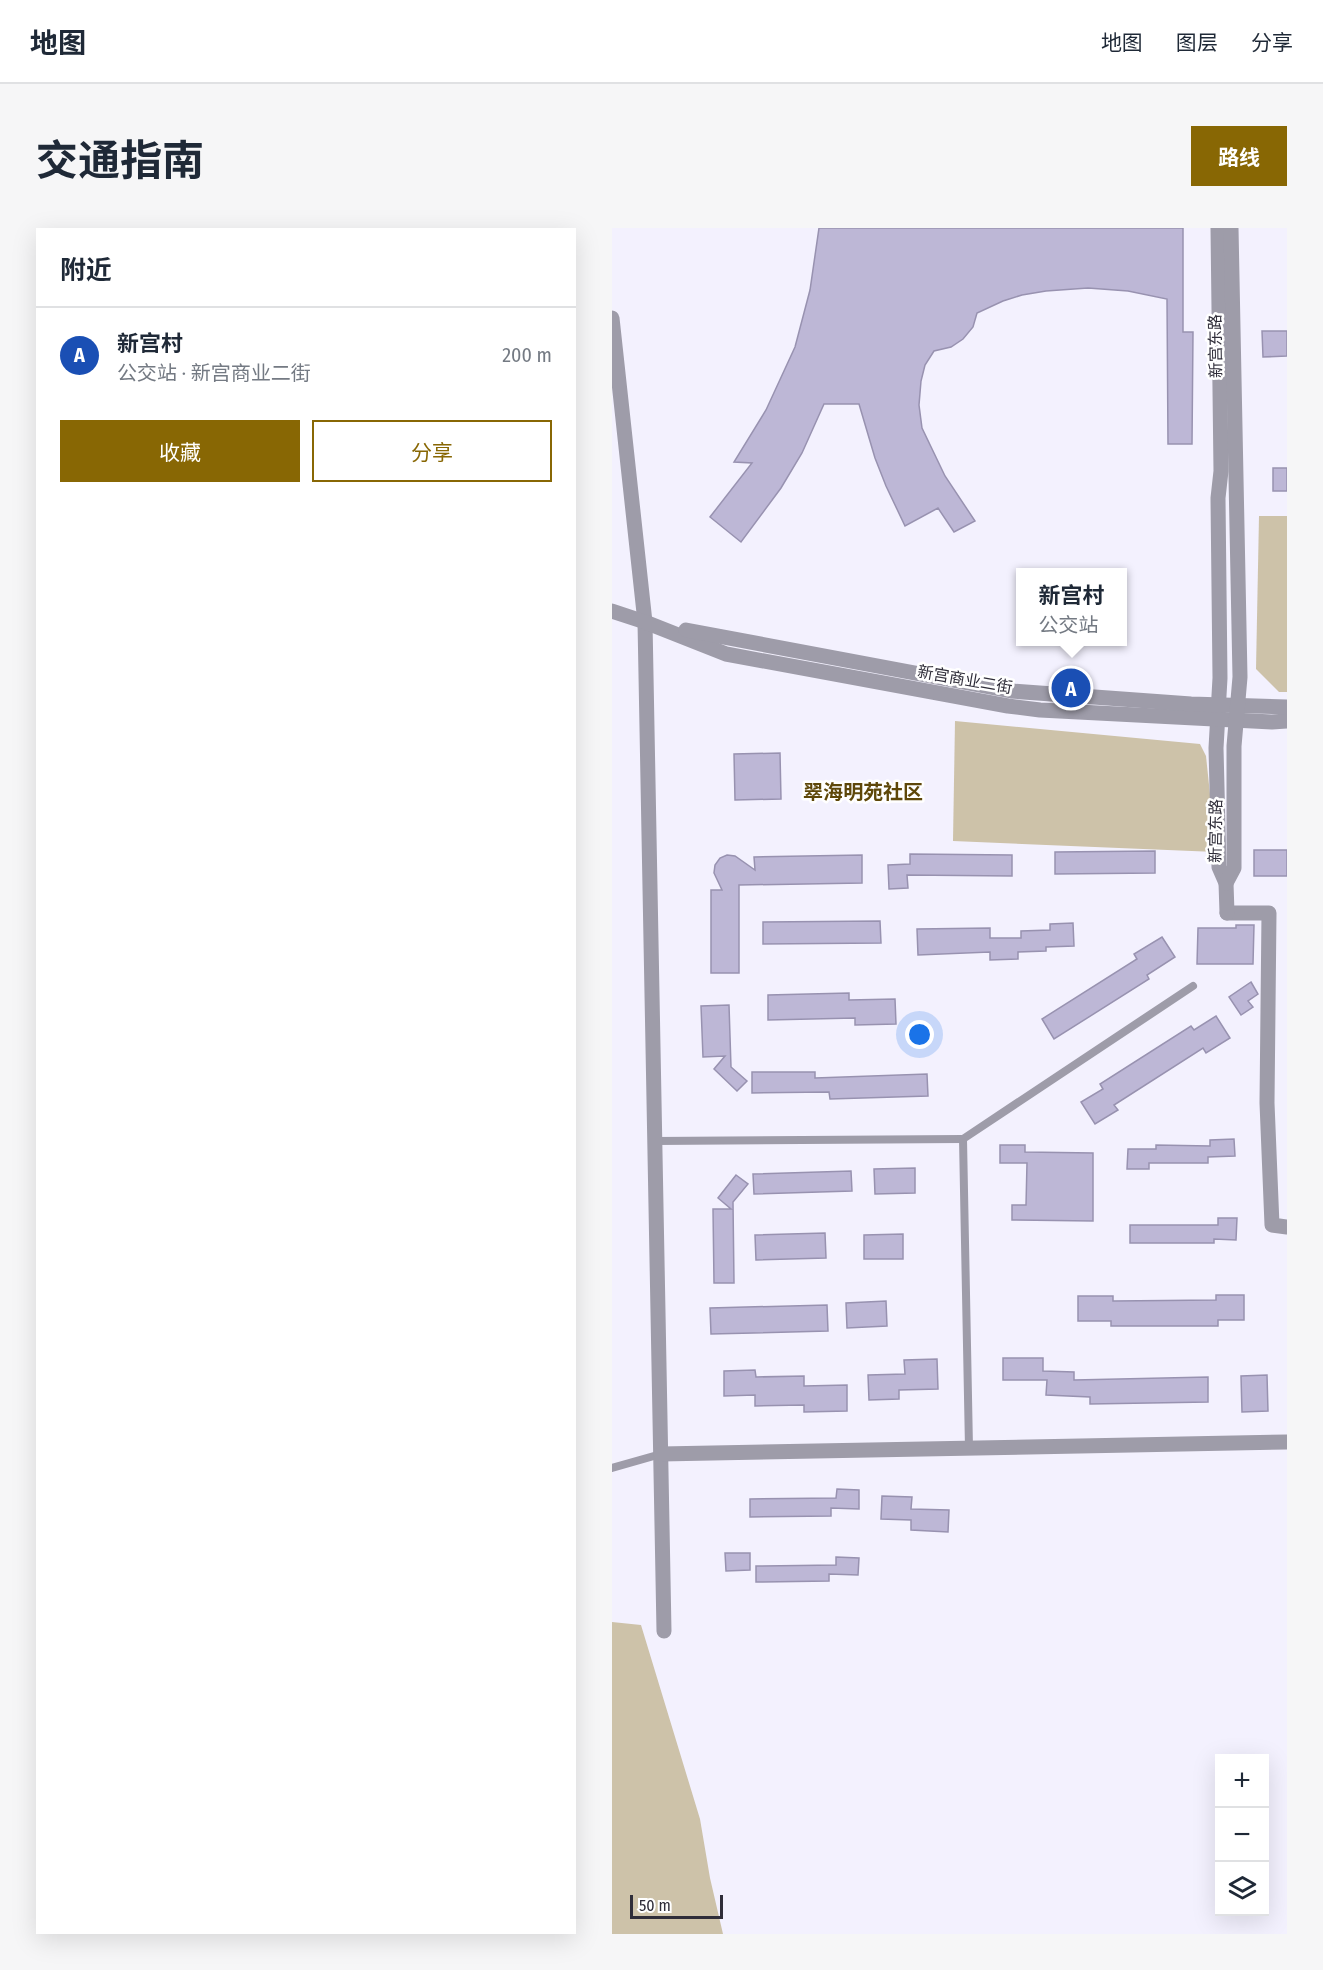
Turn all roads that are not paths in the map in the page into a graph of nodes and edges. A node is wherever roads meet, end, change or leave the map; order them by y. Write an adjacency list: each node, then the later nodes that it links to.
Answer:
1 (1218, 228): 7 (street, 新宫东路)
2 (1231, 228): 8 (street, 新宫东路)
3 (612, 318): 5 (street)
4 (612, 611): 5 (street, 新宫商业二街)
5 (645, 622): 7 (street, 新宫商业二街); 13 (street)
6 (1287, 707): 8 (street, 新宫商业二街)
7 (1218, 712): 8 (street, 新宫商业二街); 10 (street, 新宫东路)
8 (1237, 713): 9 (street, 新宫商业二街); 10 (street, 新宫东路)
9 (1287, 721)
10 (1226, 884): 14 (street)
11 (1193, 986): 12 (lane)
12 (963, 1139): 13 (lane); 16 (lane)
13 (655, 1142): 17 (street)
14 (1287, 1227)
15 (1287, 1442): 16 (street)
16 (969, 1448): 17 (street)
17 (661, 1454): 18 (lane); 19 (street)
18 (612, 1468)
19 (664, 1630)

